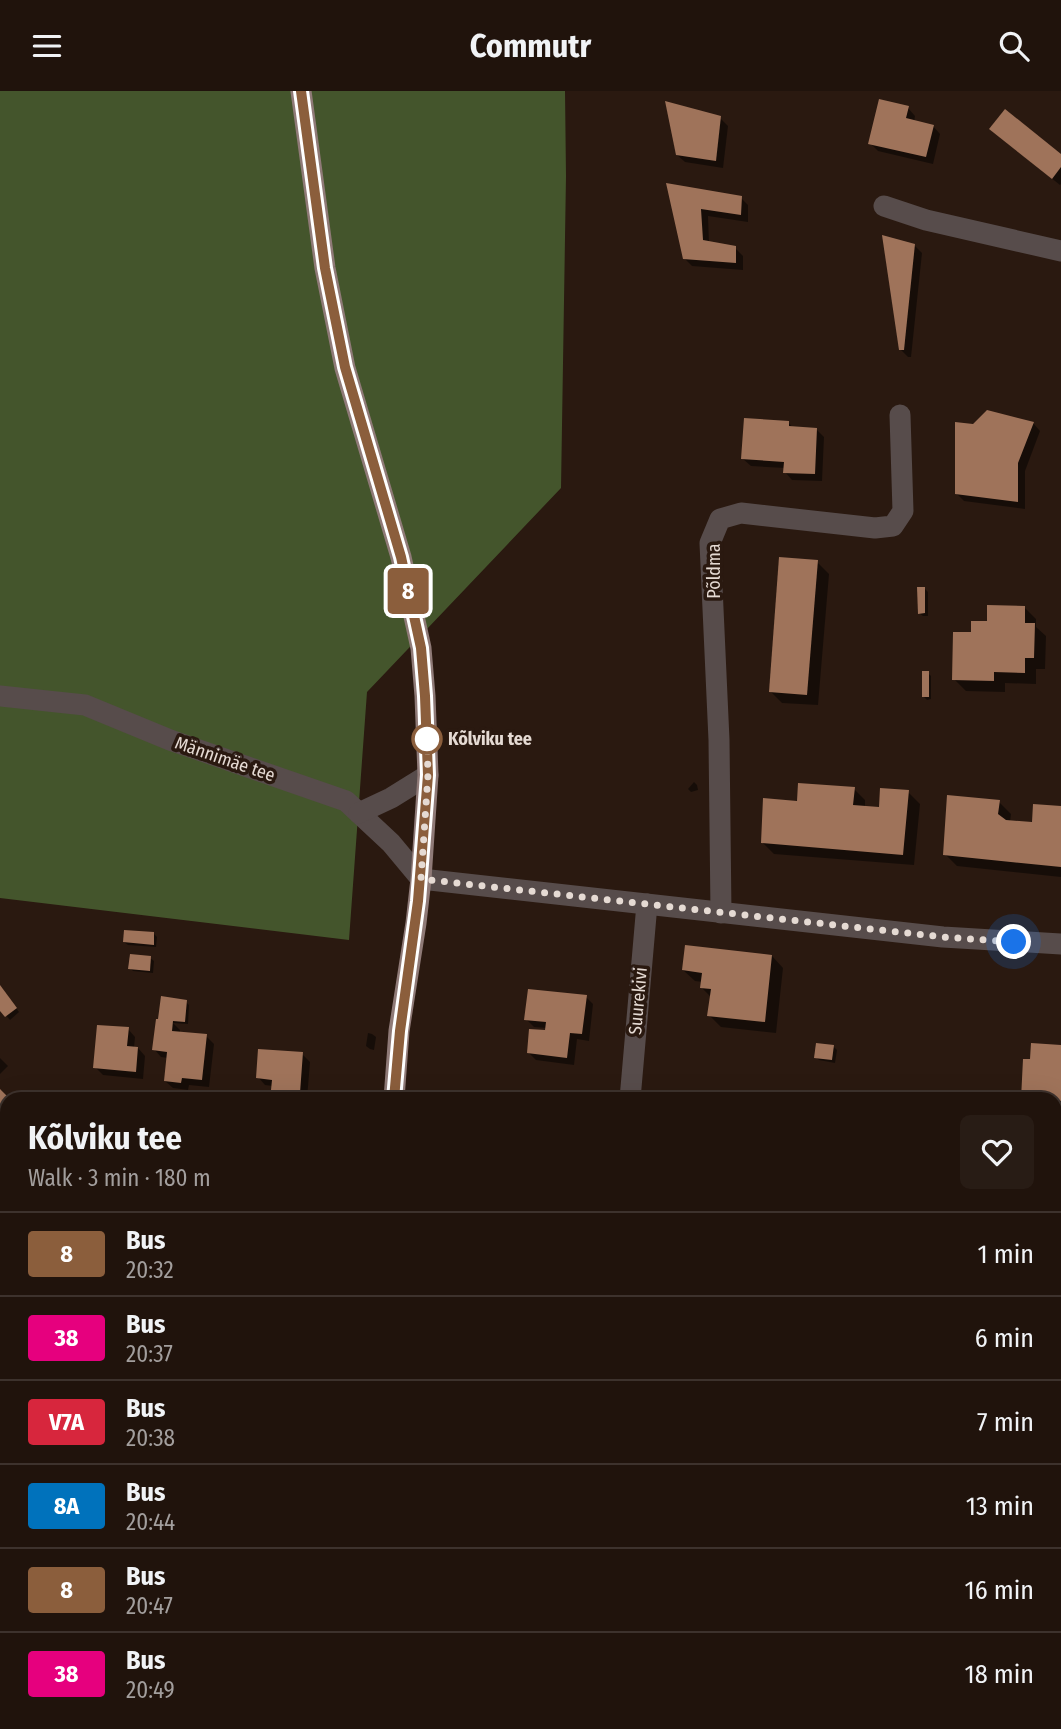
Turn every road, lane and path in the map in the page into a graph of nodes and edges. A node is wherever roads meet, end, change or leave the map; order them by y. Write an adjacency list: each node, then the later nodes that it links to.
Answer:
1 (301, 91): 6 (main road)
2 (884, 206): 3 (street)
3 (1061, 251)
4 (900, 415): 10 (street, Põldma)
5 (0, 696): 7 (street, Männimäe tee)
6 (428, 775): 7 (street); 8 (main road)
7 (359, 813): 8 (street, Männimäe tee)
8 (421, 879): 9 (street); 12 (main road)
9 (647, 904): 10 (street); 13 (street, Suurekivi)
10 (721, 913): 11 (street)
11 (1061, 944)
12 (395, 1092)
13 (631, 1092)

